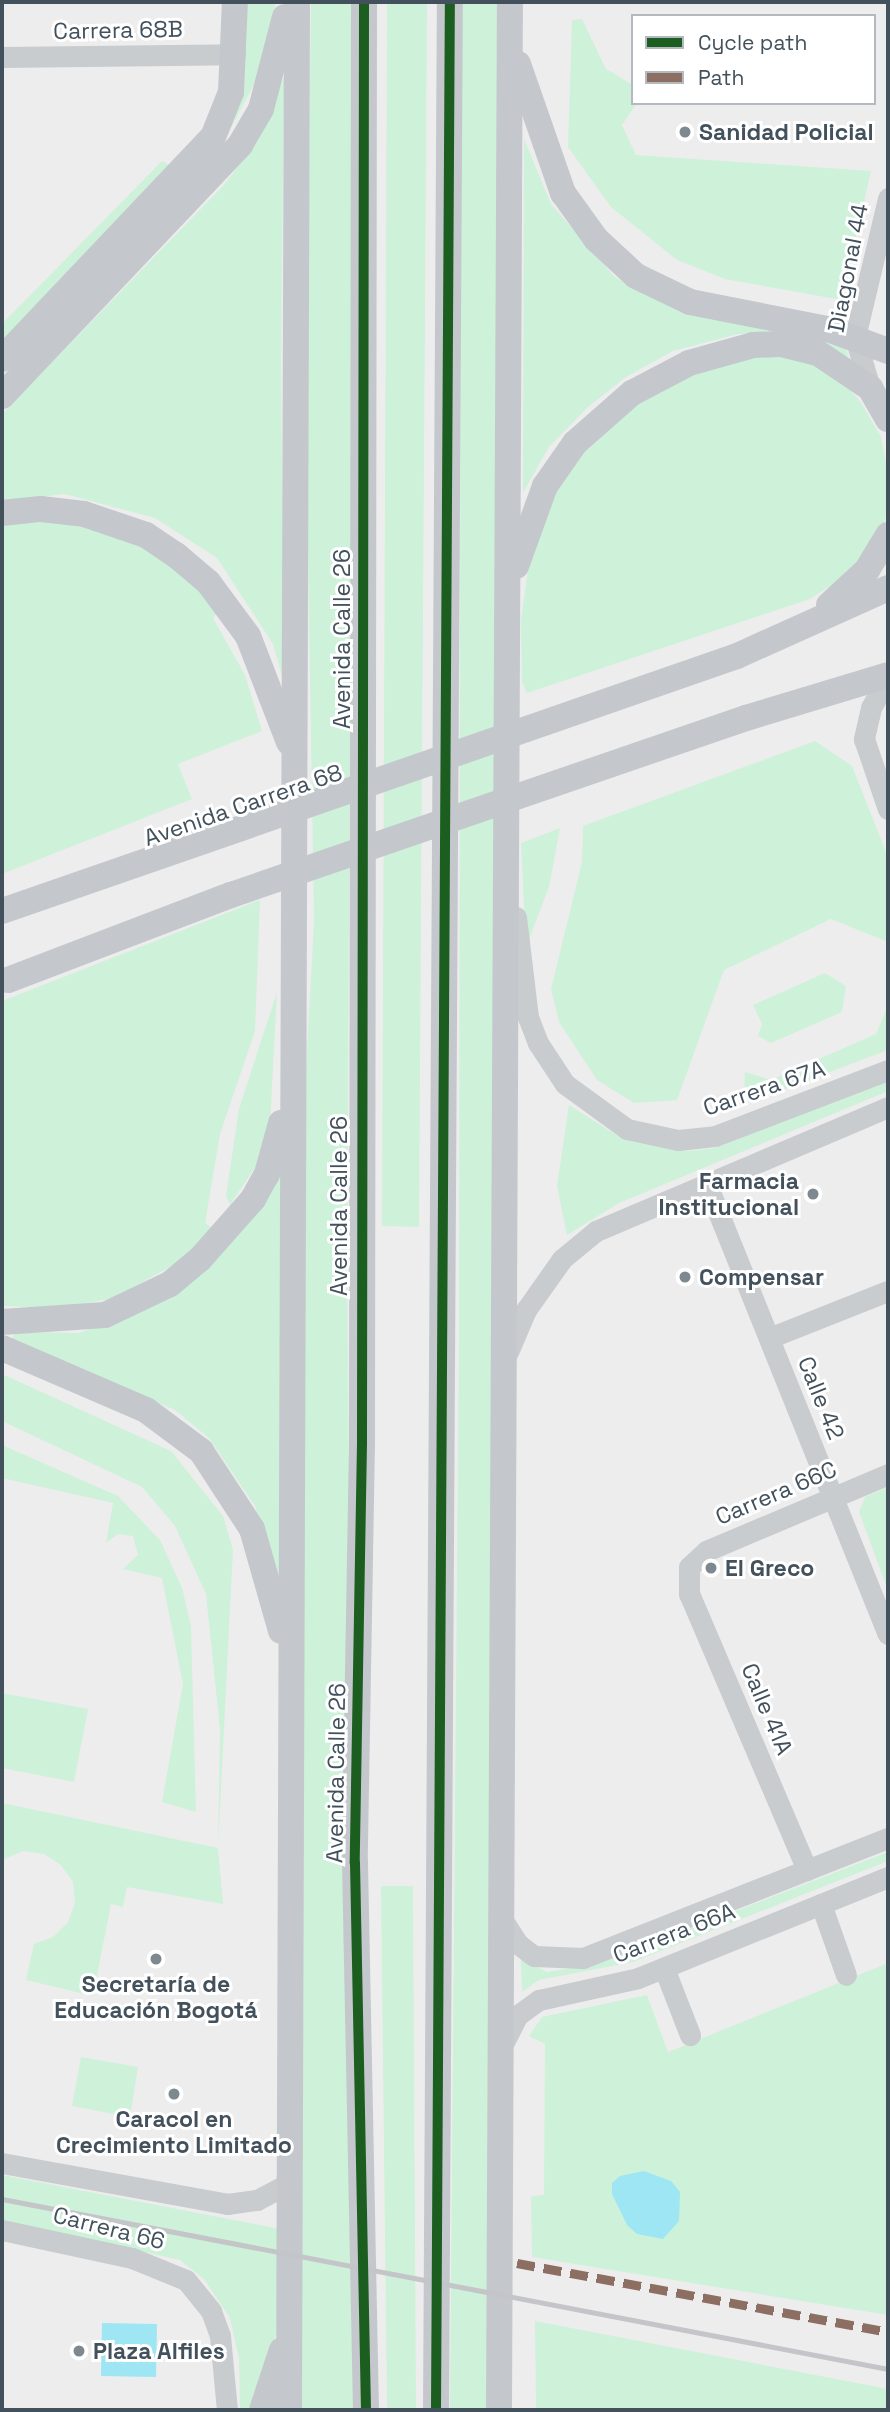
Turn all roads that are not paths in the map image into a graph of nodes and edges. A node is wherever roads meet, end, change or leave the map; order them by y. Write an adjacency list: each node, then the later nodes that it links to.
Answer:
1 (235, 2): 8 (main road)
2 (288, 2): 15 (main road)
3 (297, 2): 23 (main road, Avenida Calle 26)
4 (364, 2): 58 (main road, Avenida Calle 26)
5 (450, 2): 59 (main road)
6 (510, 2): 7 (main road)
7 (510, 38): 11 (main road); 20 (main road)
8 (235, 54): 9 (street, Carrera 68B); 13 (main road)
9 (2, 57)
10 (888, 198): 11 (street, Diagonal 44)
11 (855, 337): 12 (main road); 14 (street, Diagonal 44)
12 (888, 351)
13 (2, 359)
14 (870, 388): 16 (main road); 20 (main road)
15 (2, 396)
16 (888, 419)
17 (2, 513): 23 (main road)
18 (888, 535): 21 (main road)
19 (888, 588): 21 (main road, Avenida Carrera 68)
20 (508, 591): 25 (main road)
21 (792, 631): 26 (main road, Avenida Carrera 68, bridge)
22 (888, 677): 24 (street); 27 (main road, bridge)
23 (297, 765): 29 (main road, Avenida Calle 26)
24 (888, 809)
25 (509, 865): 28 (street, Carrera 67A); 36 (main road)
26 (2, 911)
27 (5, 981)
28 (888, 1070)
29 (290, 1080): 33 (main road); 41 (main road, Avenida Calle 26)
30 (888, 1107): 31 (street)
31 (706, 1182): 34 (street, Calle 42); 36 (street)
32 (888, 1291): 34 (street)
33 (2, 1322)
34 (769, 1338): 38 (street, Calle 42)
35 (2, 1348): 41 (main road)
36 (508, 1352): 46 (main road)
37 (888, 1474): 38 (street, Carrera 66C)
38 (833, 1497): 39 (street, Carrera 66C); 40 (street, Calle 42)
39 (689, 1567): 43 (street, Calle 41A)
40 (888, 1634)
41 (291, 1677): 52 (main road, Avenida Calle 26)
42 (888, 1838): 43 (street, Carrera 66A)
43 (807, 1870): 46 (street, Carrera 66A)
44 (888, 1877): 45 (street, Carrera 66A)
45 (821, 1904): 47 (street, Carrera 66A); 48 (street)
46 (499, 1914): 50 (main road)
47 (664, 1968): 49 (street); 50 (street, Carrera 66A)
48 (846, 1975)
49 (690, 2035)
50 (499, 2055): 60 (main road)
51 (2, 2163): 52 (street, Carrera 66)
52 (291, 2182): 54 (main road, Avenida Calle 26)
53 (2, 2231): 55 (street, Carrera 66)
54 (291, 2315): 56 (main road); 57 (main road, Avenida Calle 26)
55 (227, 2410)
56 (262, 2410)
57 (289, 2410)
58 (366, 2410)
59 (436, 2410)
60 (499, 2410)

